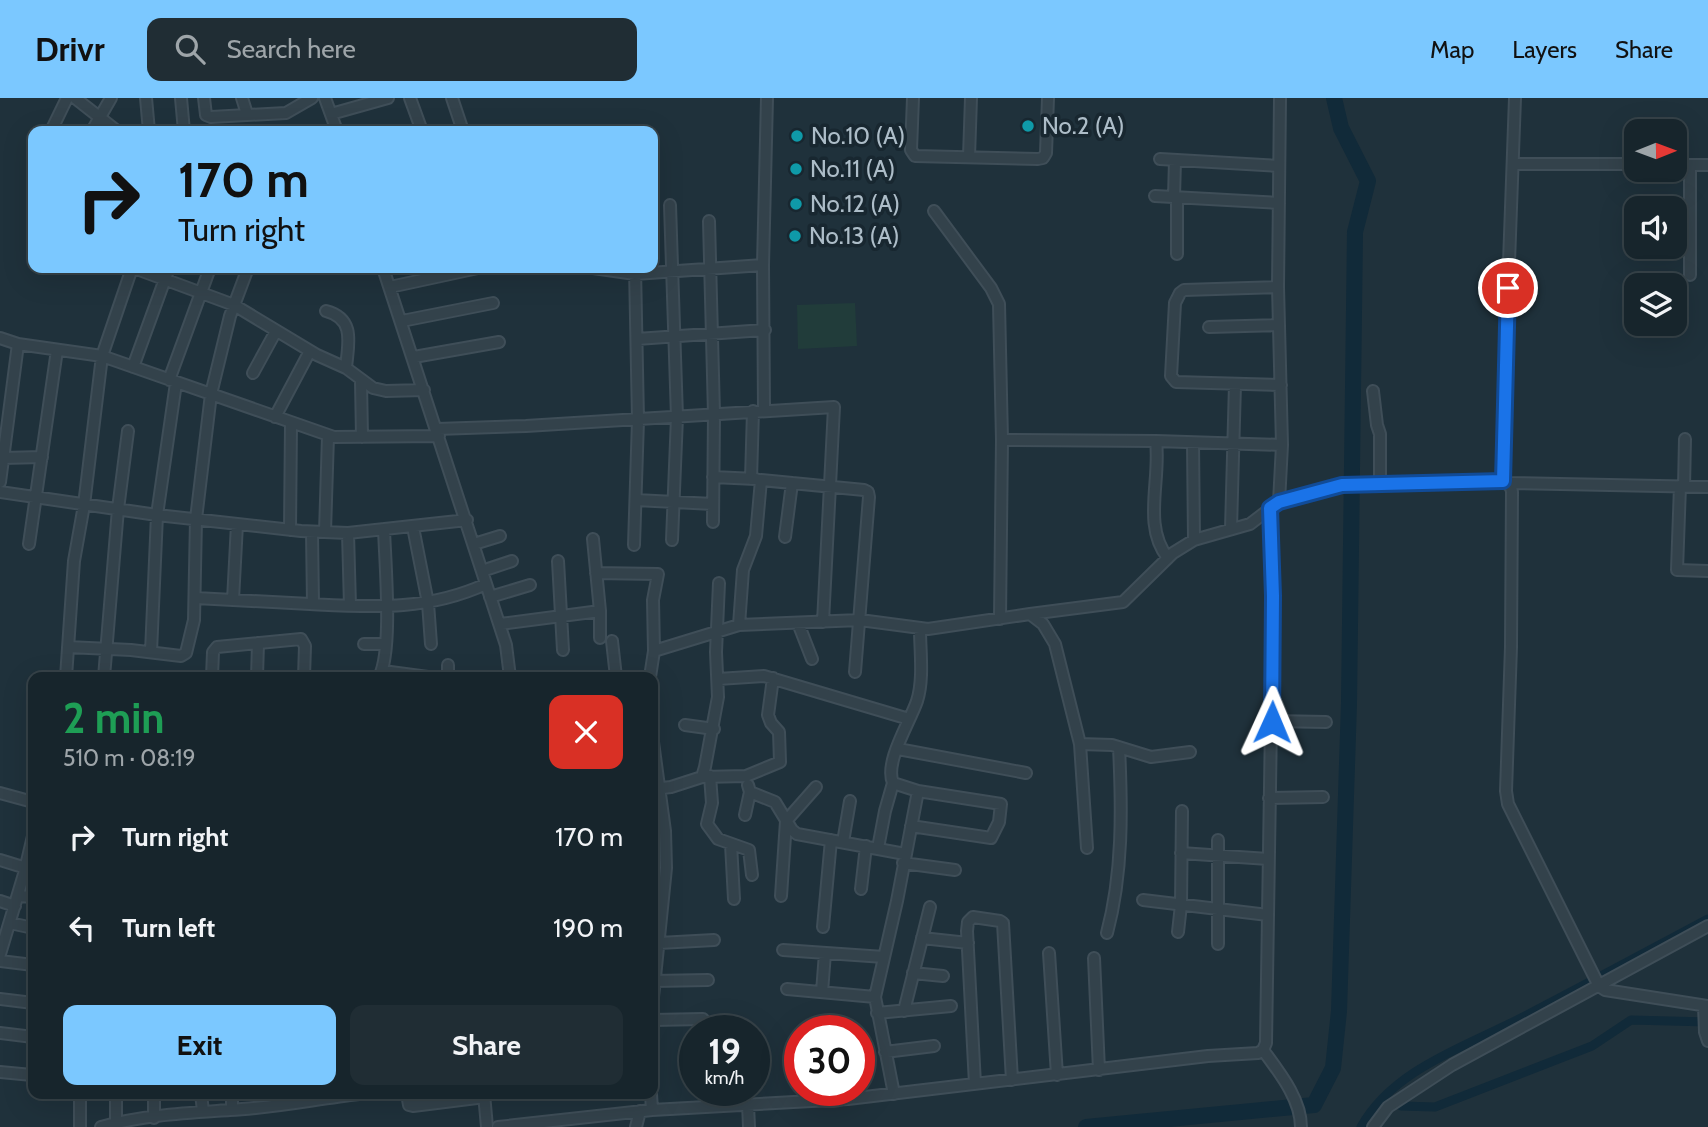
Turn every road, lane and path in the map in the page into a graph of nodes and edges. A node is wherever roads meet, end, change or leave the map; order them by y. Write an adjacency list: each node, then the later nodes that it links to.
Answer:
1 (67, 98): 23 (street)
2 (75, 98): 22 (street)
3 (111, 98): 22 (street)
4 (146, 98): 26 (street)
5 (181, 98): 27 (street)
6 (204, 98): 20 (street)
7 (242, 98): 20 (street)
8 (312, 98): 20 (street)
9 (325, 98): 21 (street)
10 (388, 98): 19 (street)
11 (410, 98): 29 (street)
12 (452, 98): 30 (street)
13 (767, 98): 47 (street)
14 (913, 98): 31 (street)
15 (971, 98): 31 (street)
16 (1048, 98): 31 (street)
17 (1280, 98): 39 (street)
18 (1515, 98): 34 (street)
19 (371, 100): 21 (street)
20 (247, 114)
21 (331, 114): 28 (street)
22 (99, 118): 24 (street); 25 (street)
23 (53, 126)
24 (95, 126)
25 (110, 126)
26 (149, 126)
27 (184, 126)
28 (335, 126)
29 (420, 126)
30 (461, 126)
31 (969, 158)
32 (1160, 159): 33 (street)
33 (1175, 160): 39 (street); 41 (street)
34 (1513, 164): 35 (street); 113 (street)
35 (1624, 164)
36 (1687, 165): 37 (street)
37 (1690, 165): 38 (street); 59 (street)
38 (1708, 165)
39 (1279, 166): 42 (street)
40 (1155, 196): 41 (street)
41 (1176, 197): 42 (street); 46 (street)
42 (1279, 202): 62 (street)
43 (670, 205): 50 (street)
44 (934, 211): 103 (street)
45 (709, 221): 48 (street)
46 (1177, 254)
47 (763, 265): 48 (street); 70 (street)
48 (709, 268): 50 (street); 72 (street)
49 (658, 271): 50 (street)
50 (673, 271): 73 (street)
51 (131, 273): 80 (street)
52 (148, 273): 60 (street)
53 (167, 273): 60 (street)
54 (208, 273): 63 (street)
55 (246, 273): 65 (street)
56 (385, 273): 61 (street)
57 (448, 273): 61 (street)
58 (635, 273): 75 (street)
59 (1690, 275)
60 (165, 279): 63 (street); 82 (street)
61 (390, 287): 67 (street)
62 (1278, 287): 68 (street); 87 (street)
63 (201, 293): 65 (street); 85 (street)
64 (493, 303): 67 (street)
65 (234, 305): 71 (street); 91 (street)
66 (327, 311): 83 (street)
67 (402, 321): 81 (street)
68 (1279, 325): 69 (street); 88 (street)
69 (1209, 327)
70 (765, 330): 72 (street); 92 (street)
71 (276, 331): 79 (street); 84 (street)
72 (711, 333): 73 (street); 93 (street)
73 (674, 337): 75 (street); 95 (street)
74 (0, 338): 77 (street)
75 (636, 339): 96 (street)
76 (499, 342): 81 (street)
77 (19, 344): 78 (street); 109 (street)
78 (57, 350): 80 (street); 108 (street)
79 (310, 351): 83 (street); 94 (street)
80 (102, 356): 82 (street); 124 (street)
81 (414, 357): 89 (street)
82 (133, 367): 85 (street)
83 (346, 368): 86 (street)
84 (253, 373)
85 (173, 381): 91 (street); 127 (street)
86 (361, 381): 89 (street); 101 (street)
87 (1235, 384): 88 (street); 106 (street)
88 (1281, 385): 107 (street)
89 (424, 390): 99 (street)
90 (1373, 391): 115 (street)
91 (211, 394): 94 (street); 128 (street)
92 (759, 411): 93 (street); 111 (street); 117 (street)
93 (714, 414): 95 (street); 110 (street)
94 (275, 417): 97 (street)
95 (677, 417): 96 (street); 122 (street)
96 (638, 420): 99 (street); 121 (street)
97 (291, 423): 100 (street); 135 (street)
98 (128, 431): 126 (street)
99 (438, 432): 101 (street); 129 (street)
100 (328, 436): 101 (street); 137 (street)
101 (362, 437)
102 (1685, 439): 116 (street)
103 (1002, 440): 104 (street); 166 (street)
104 (1156, 442): 105 (street); 147 (street)
105 (1193, 443): 106 (street); 143 (street)
106 (1233, 444): 107 (street); 134 (street)
107 (1282, 445): 125 (street)
108 (43, 457): 109 (street); 120 (street)
109 (3, 458): 112 (street)
110 (713, 477): 111 (street); 123 (street)
111 (756, 479): 114 (street); 171 (street)
112 (0, 482)
113 (1506, 482): 115 (street); 116 (street); 275 (street)
114 (792, 483): 117 (street); 140 (street)
115 (1380, 484): 125 (street)
116 (1682, 486): 118 (street); 151 (street)
117 (831, 487): 167 (street); 168 (street)
118 (1708, 487)
119 (0, 492): 120 (street)
120 (37, 497): 124 (street); 144 (street)
121 (636, 500): 122 (street); 146 (street)
122 (673, 501): 123 (street); 142 (street)
123 (713, 504): 130 (street)
124 (84, 505): 126 (street); 180 (street)
125 (1274, 505): 134 (street); 199 (street)
126 (118, 509): 127 (street); 181 (street)
127 (157, 515): 128 (street); 184 (street)
128 (195, 519): 131 (street); 157 (street)
129 (467, 520): 132 (street); 145 (street)
130 (713, 522)
131 (237, 524): 135 (street); 158 (street)
132 (413, 527): 133 (street); 159 (street)
133 (384, 529): 138 (street); 162 (street)
134 (1231, 529): 143 (street)
135 (290, 530): 136 (street)
136 (312, 531): 137 (street); 160 (street)
137 (325, 532): 138 (street)
138 (348, 533): 161 (street)
139 (500, 536): 145 (street)
140 (785, 537)
141 (593, 538): 152 (street)
142 (672, 540)
143 (1194, 540): 147 (street)
144 (29, 544)
145 (474, 544): 150 (street)
146 (634, 545)
147 (1168, 558): 164 (street)
148 (512, 561): 150 (street)
149 (558, 561): 165 (street)
150 (482, 571): 154 (street)
151 (1708, 571)
152 (596, 573): 163 (street); 183 (street)
153 (719, 583): 173 (street)
154 (486, 584): 156 (street); 159 (street)
155 (530, 584): 156 (street)
156 (490, 597): 170 (street)
157 (196, 598): 158 (street); 184 (street)
158 (233, 600): 160 (street)
159 (428, 603): 162 (street); 178 (street)
160 (313, 604): 161 (street)
161 (350, 606): 162 (street)
162 (387, 608): 179 (street)
163 (600, 611): 165 (street); 174 (street)
164 (1030, 614): 166 (street); 203 (street)
165 (561, 616): 170 (street); 182 (street)
166 (1000, 619): 172 (street)
167 (860, 621): 168 (street); 172 (street); 195 (street)
168 (823, 622): 169 (street)
169 (798, 623): 171 (street); 185 (street)
170 (499, 624): 192 (street)
171 (739, 625): 173 (street)
172 (920, 629): 198 (street)
173 (716, 633): 183 (street); 197 (street)
174 (600, 638)
175 (612, 641): 193 (street)
176 (258, 643): 188 (street); 189 (street); 190 (street)
177 (364, 644): 179 (street)
178 (431, 644)
179 (385, 645): 191 (street)
180 (68, 647): 181 (street); 186 (street)
181 (107, 649): 184 (street); 187 (street)
182 (563, 650)
183 (654, 651): 194 (street)
184 (151, 652)
185 (812, 659)
186 (66, 672)
187 (105, 672)
188 (212, 672)
189 (257, 672)
190 (304, 672)
191 (381, 672)
192 (509, 672)
193 (615, 672)
194 (651, 672)
195 (855, 672)
196 (773, 678): 197 (street); 198 (street); 209 (street)
197 (718, 679): 202 (street)
198 (909, 719): 205 (street)
199 (1272, 722): 200 (street); 218 (street)
200 (1326, 722)
201 (685, 726): 202 (street)
202 (714, 729): 208 (street)
203 (1080, 744): 204 (street); 229 (street)
204 (1119, 747): 206 (street); 255 (street)
205 (898, 749): 207 (street); 210 (street)
206 (1190, 752)
207 (1026, 774)
208 (706, 776): 209 (street); 212 (street); 227 (street)
209 (746, 776): 214 (street)
210 (893, 783): 213 (street); 228 (street)
211 (816, 787): 223 (street)
212 (658, 788)
213 (918, 791): 224 (street); 224 (street)
214 (750, 792): 222 (street); 223 (street)
215 (0, 793): 219 (street)
216 (1323, 797): 218 (street)
217 (658, 798): 259 (street)
218 (1269, 798): 233 (street)
219 (28, 801)
220 (850, 802): 226 (street)
221 (1182, 811): 230 (street)
222 (745, 814)
223 (786, 821): 226 (street); 240 (street)
224 (911, 826): 232 (street)
225 (1218, 840): 231 (street)
226 (837, 841): 228 (street); 253 (street)
227 (731, 844): 238 (street); 242 (street)
228 (872, 847): 232 (street); 239 (street)
229 (1087, 848)
230 (1181, 853): 231 (street); 246 (street)
231 (1218, 856): 233 (street); 248 (street)
232 (904, 859): 237 (street); 267 (street)
233 (1268, 859): 249 (street)
234 (0, 860): 235 (street)
235 (28, 861)
236 (28, 864): 245 (street)
237 (955, 870)
238 (752, 875)
239 (860, 889)
240 (781, 896)
241 (28, 898): 245 (street)
242 (734, 899)
243 (1143, 900): 246 (street)
244 (0, 901): 245 (street)
245 (17, 901): 250 (street)
246 (1181, 905): 248 (street); 254 (street)
247 (930, 907): 256 (street)
248 (1218, 909): 249 (street); 261 (street)
249 (1268, 915): 291 (street)
250 (10, 923): 252 (street); 257 (street)
251 (1708, 926): 275 (street)
252 (28, 927)
253 (822, 927)
254 (1178, 932)
255 (1107, 933)
256 (922, 938): 260 (street); 271 (street)
257 (2, 939): 266 (street)
258 (714, 940): 259 (street)
259 (659, 943): 263 (street)
260 (968, 943): 297 (street); 298 (street)
261 (1218, 944)
262 (783, 950): 264 (street)
263 (658, 951)
264 (825, 953): 267 (street); 277 (street)
265 (1049, 953): 296 (street)
266 (0, 954)
267 (884, 957): 278 (street)
268 (1094, 958): 293 (street)
269 (0, 961): 270 (street)
270 (28, 964)
271 (914, 972): 272 (street); 283 (street)
272 (943, 976)
273 (708, 980): 274 (street)
274 (658, 981)
275 (1596, 981): 282 (street); 327 (street)
276 (787, 989): 277 (street)
277 (822, 992): 278 (street)
278 (874, 997): 284 (street)
279 (0, 999): 280 (street)
280 (28, 1002)
281 (951, 1006): 283 (street)
282 (1705, 1009): 289 (street)
283 (904, 1011): 284 (street)
284 (877, 1013): 292 (street)
285 (679, 1019): 286 (street)
286 (658, 1020)
287 (0, 1033): 288 (street)
288 (28, 1036)
289 (1707, 1036)
290 (934, 1046): 292 (street)
291 (1263, 1050): 293 (street); 320 (street)
292 (885, 1052): 299 (street)
293 (1099, 1070): 296 (street)
294 (0, 1072): 295 (street)
295 (28, 1075)
296 (1056, 1075): 297 (street)
297 (1012, 1080): 298 (street)
298 (975, 1084): 299 (street)
299 (894, 1094): 310 (street)
300 (80, 1099): 321 (street)
301 (116, 1099): 318 (street)
302 (154, 1099): 317 (street)
303 (202, 1099): 315 (street)
304 (232, 1099): 313 (street)
305 (319, 1099): 313 (street)
306 (408, 1099): 307 (street)
307 (458, 1099)
308 (484, 1099): 323 (street)
309 (652, 1099): 314 (street)
310 (770, 1103)
311 (716, 1106): 314 (street)
312 (748, 1106): 326 (street)
313 (232, 1110): 315 (street)
314 (652, 1110): 316 (street)
315 (203, 1111): 317 (street)
316 (640, 1111): 319 (street); 325 (street)
317 (154, 1118): 318 (street)
318 (116, 1123): 322 (street)
319 (562, 1123): 324 (street)
320 (1301, 1124)
321 (80, 1127)
322 (101, 1127)
323 (487, 1127)
324 (498, 1127)
325 (636, 1127)
326 (749, 1127)
327 (1373, 1127)

